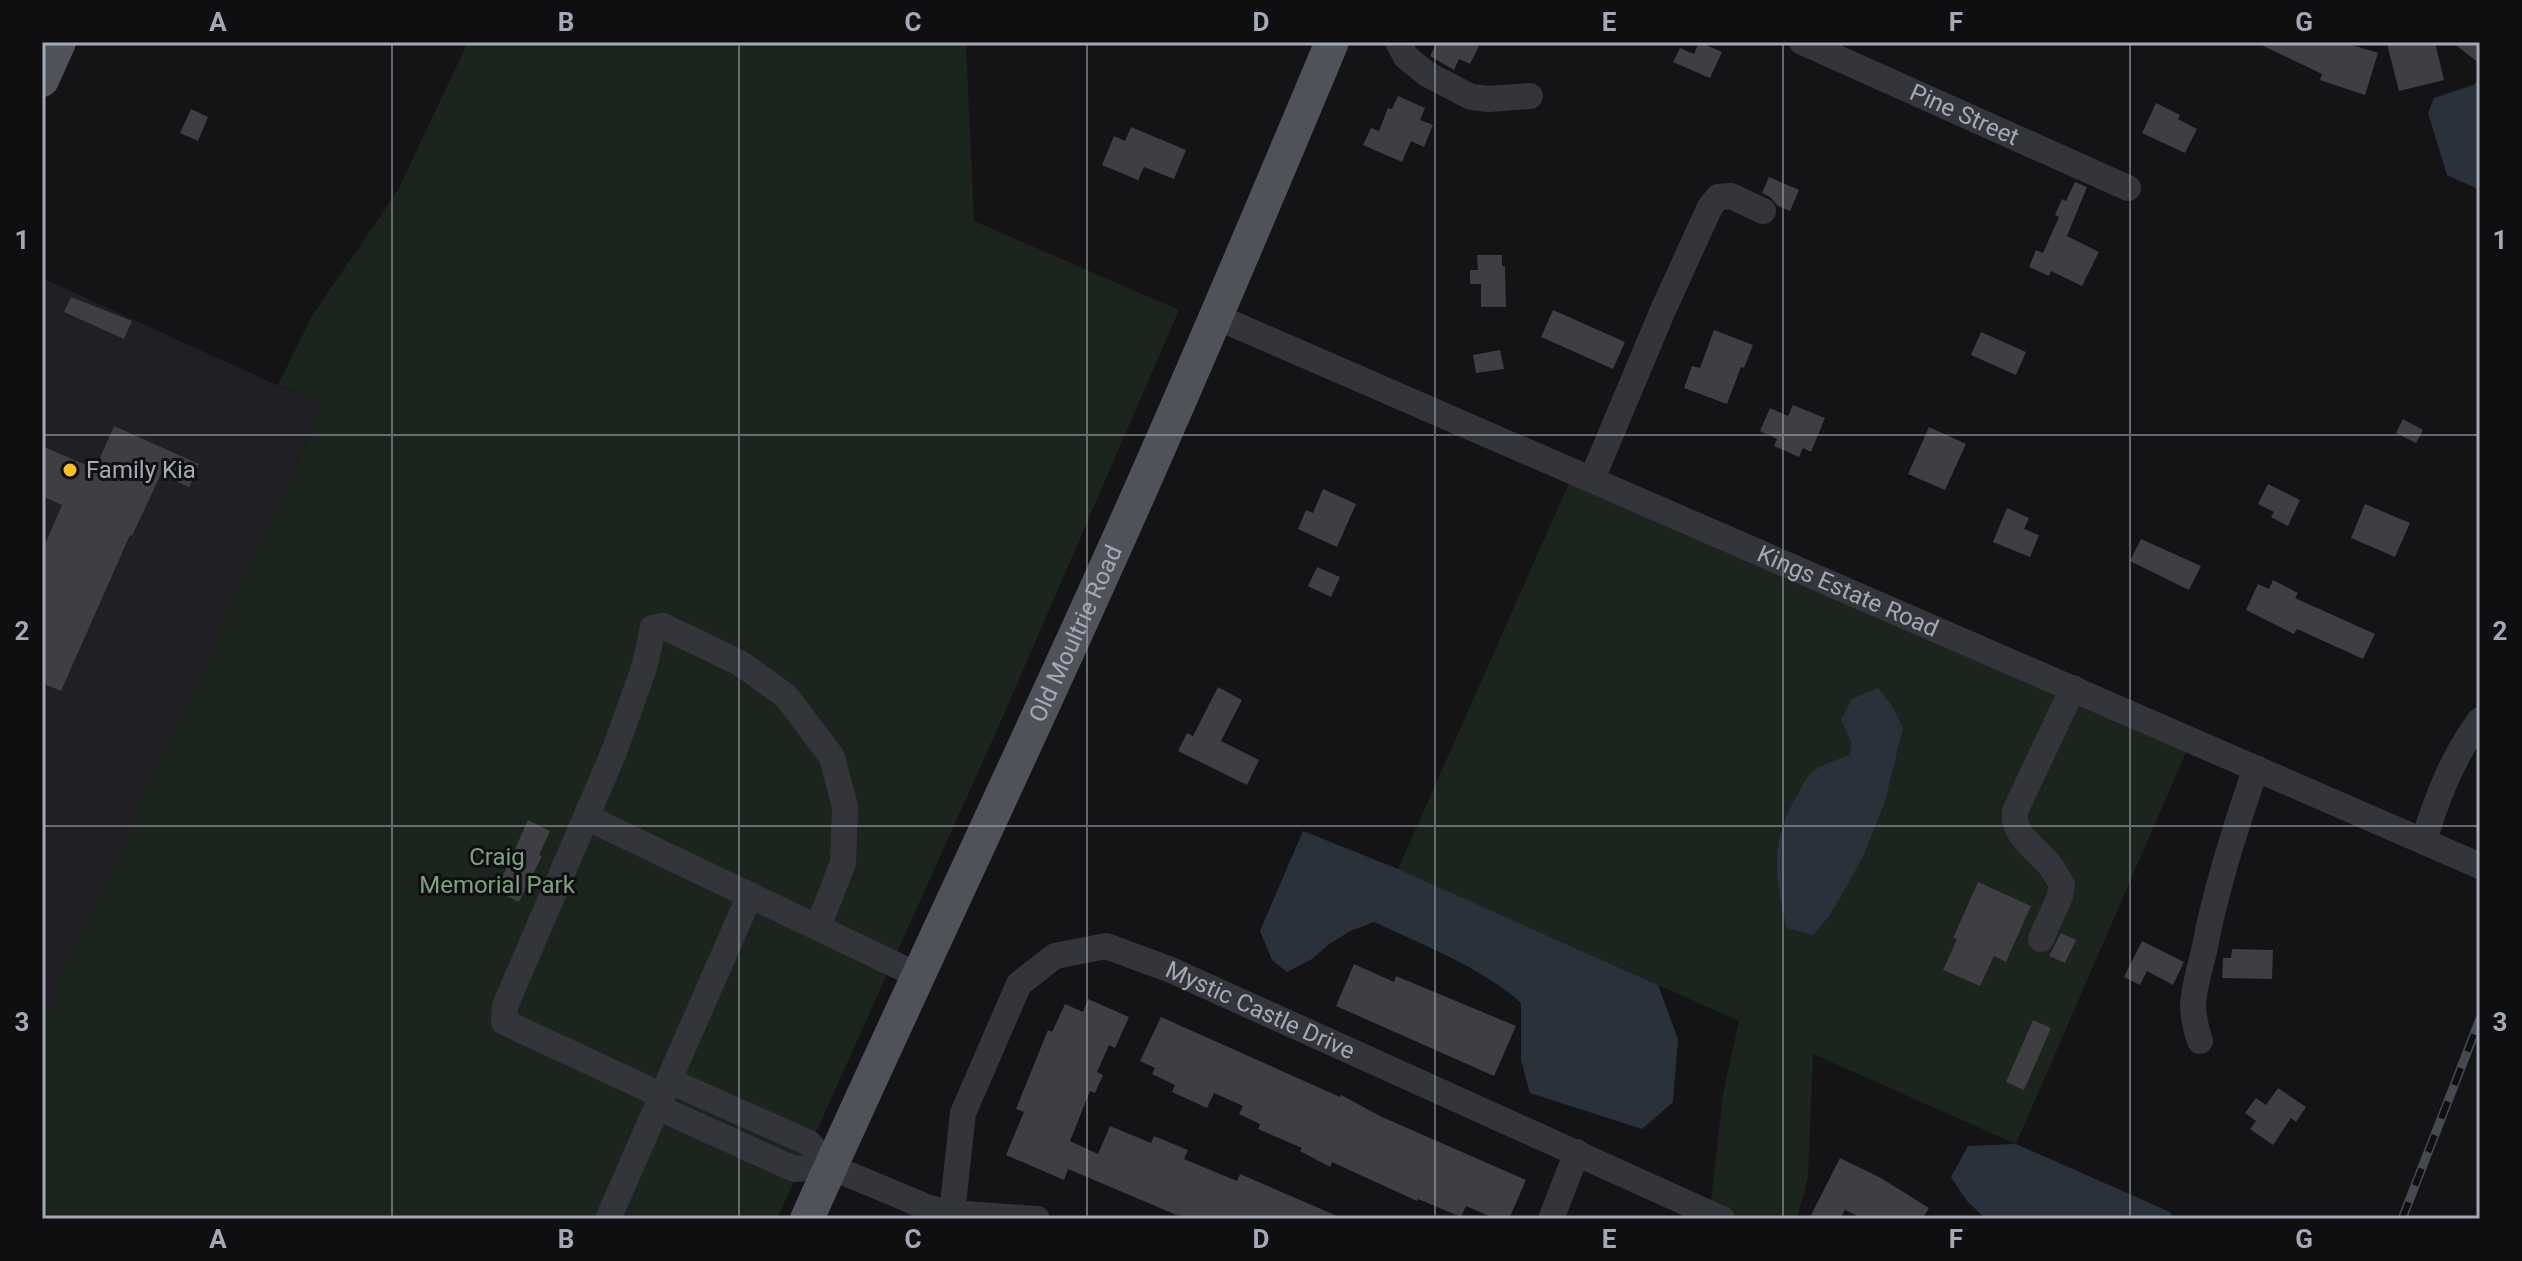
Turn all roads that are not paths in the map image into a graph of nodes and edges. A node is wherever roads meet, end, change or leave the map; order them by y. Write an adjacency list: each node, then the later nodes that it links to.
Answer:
1 (59, 42): 5 (main road)
2 (1332, 42): 9 (main road, Old Moultrie Road)
3 (1398, 42): 6 (street)
4 (1802, 42): 7 (street, Pine Street)
5 (42, 80)
6 (1530, 96)
7 (2128, 188)
8 (1763, 211): 10 (street)
9 (1217, 317): 10 (street, Kings Estate Road); 20 (main road, Old Moultrie Road)
10 (1592, 479): 11 (street, Kings Estate Road)
11 (2073, 688): 13 (street, Kings Estate Road); 19 (street)
12 (2480, 720): 15 (street)
13 (2256, 768): 15 (street, Kings Estate Road); 21 (street)
14 (588, 818): 17 (street); 18 (street); 22 (street)
15 (2424, 840): 16 (street, Kings Estate Road)
16 (2480, 866)
17 (750, 895): 18 (street); 22 (street)
18 (818, 927): 20 (street)
19 (2041, 939)
20 (917, 975): 24 (main road, Old Moultrie Road)
21 (2200, 1041)
22 (663, 1094): 24 (street); 26 (street)
23 (1577, 1152): 25 (street, Mystic Castle Drive); 29 (street); 30 (street, Mystic Castle Drive)
24 (831, 1167): 25 (street); 27 (main road, Old Moultrie Road)
25 (952, 1213): 28 (street)
26 (608, 1219)
27 (807, 1219)
28 (1037, 1219)
29 (1551, 1219)
30 (1722, 1219)

